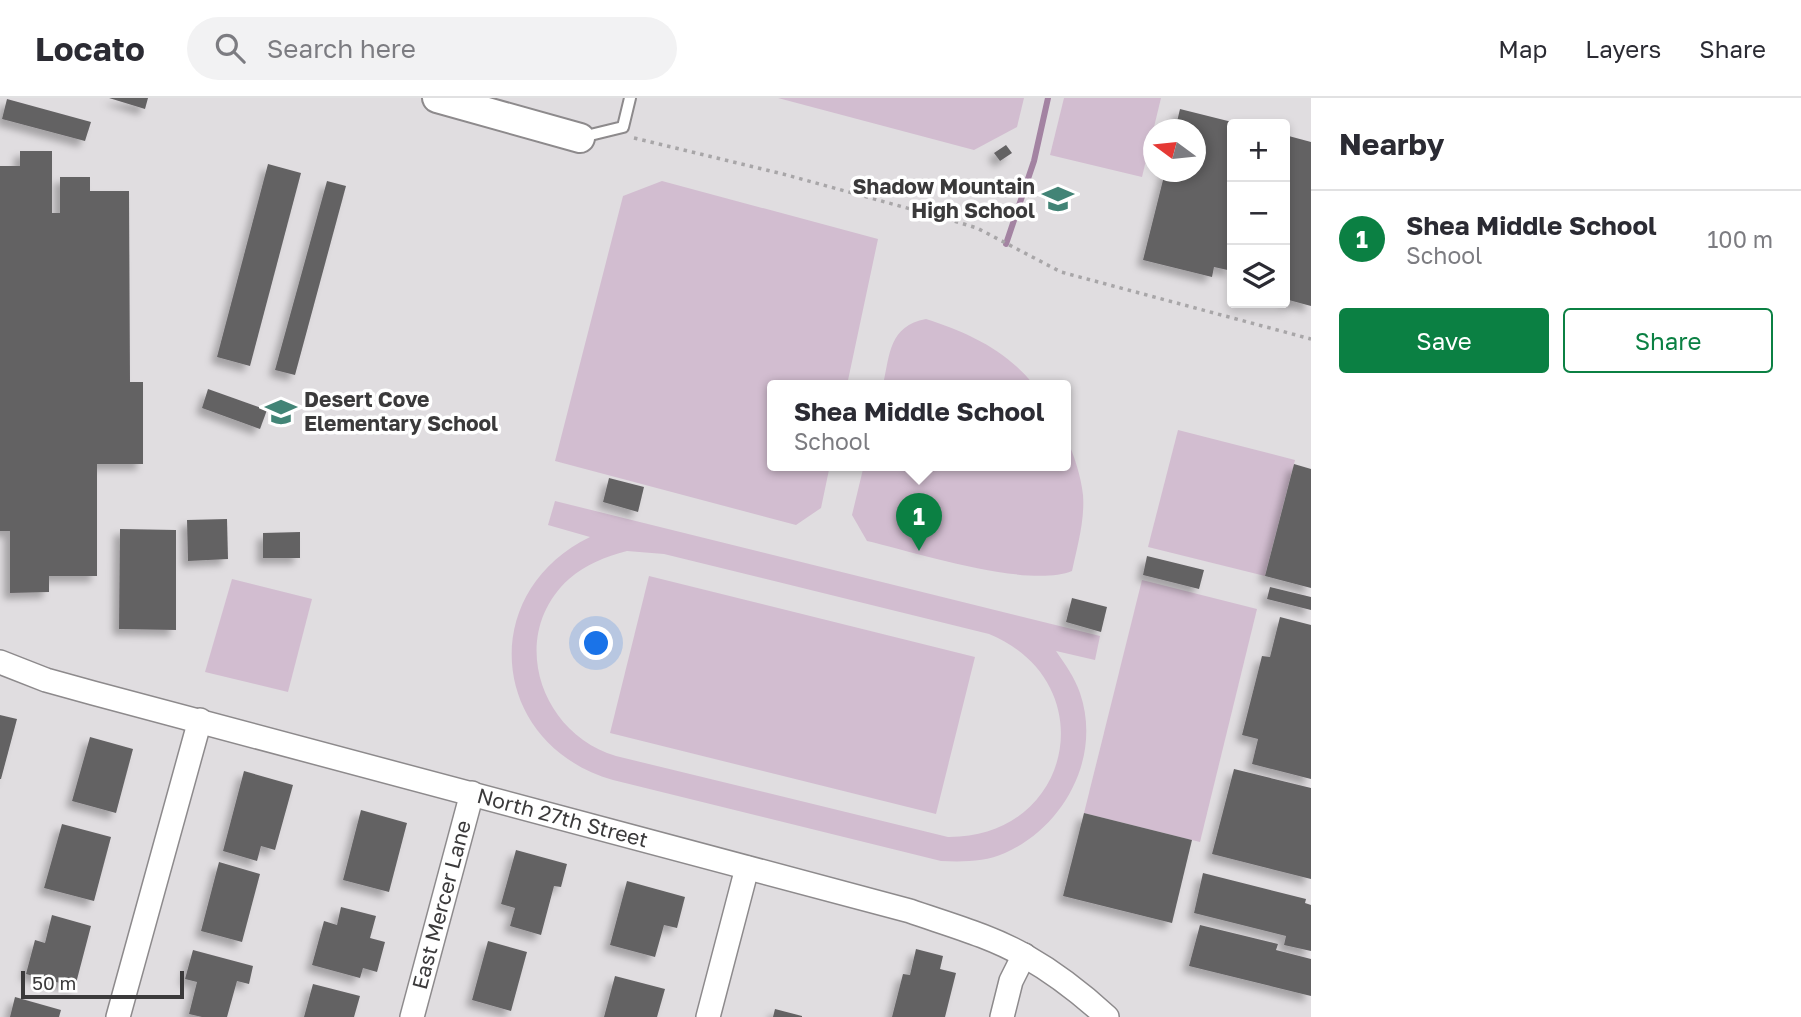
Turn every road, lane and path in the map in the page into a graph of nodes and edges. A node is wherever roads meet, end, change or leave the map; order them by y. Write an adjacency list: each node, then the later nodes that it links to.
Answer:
1 (437, 98): 3 (street)
2 (630, 98): 5 (lane)
3 (484, 104): 5 (street)
4 (629, 137): 6 (path)
5 (580, 138)
6 (1311, 340)
7 (0, 662): 8 (street, North 27th Street)
8 (200, 720): 9 (street, North 27th Street); 12 (street)
9 (472, 793): 10 (street, North 27th Street); 13 (street, East Mercer Lane)
10 (747, 868): 11 (street, North 27th Street); 14 (street)
11 (1024, 955): 15 (street); 16 (street, North 27th Street)
12 (118, 1017)
13 (412, 1017)
14 (708, 1017)
15 (1002, 1017)
16 (1107, 1017)

